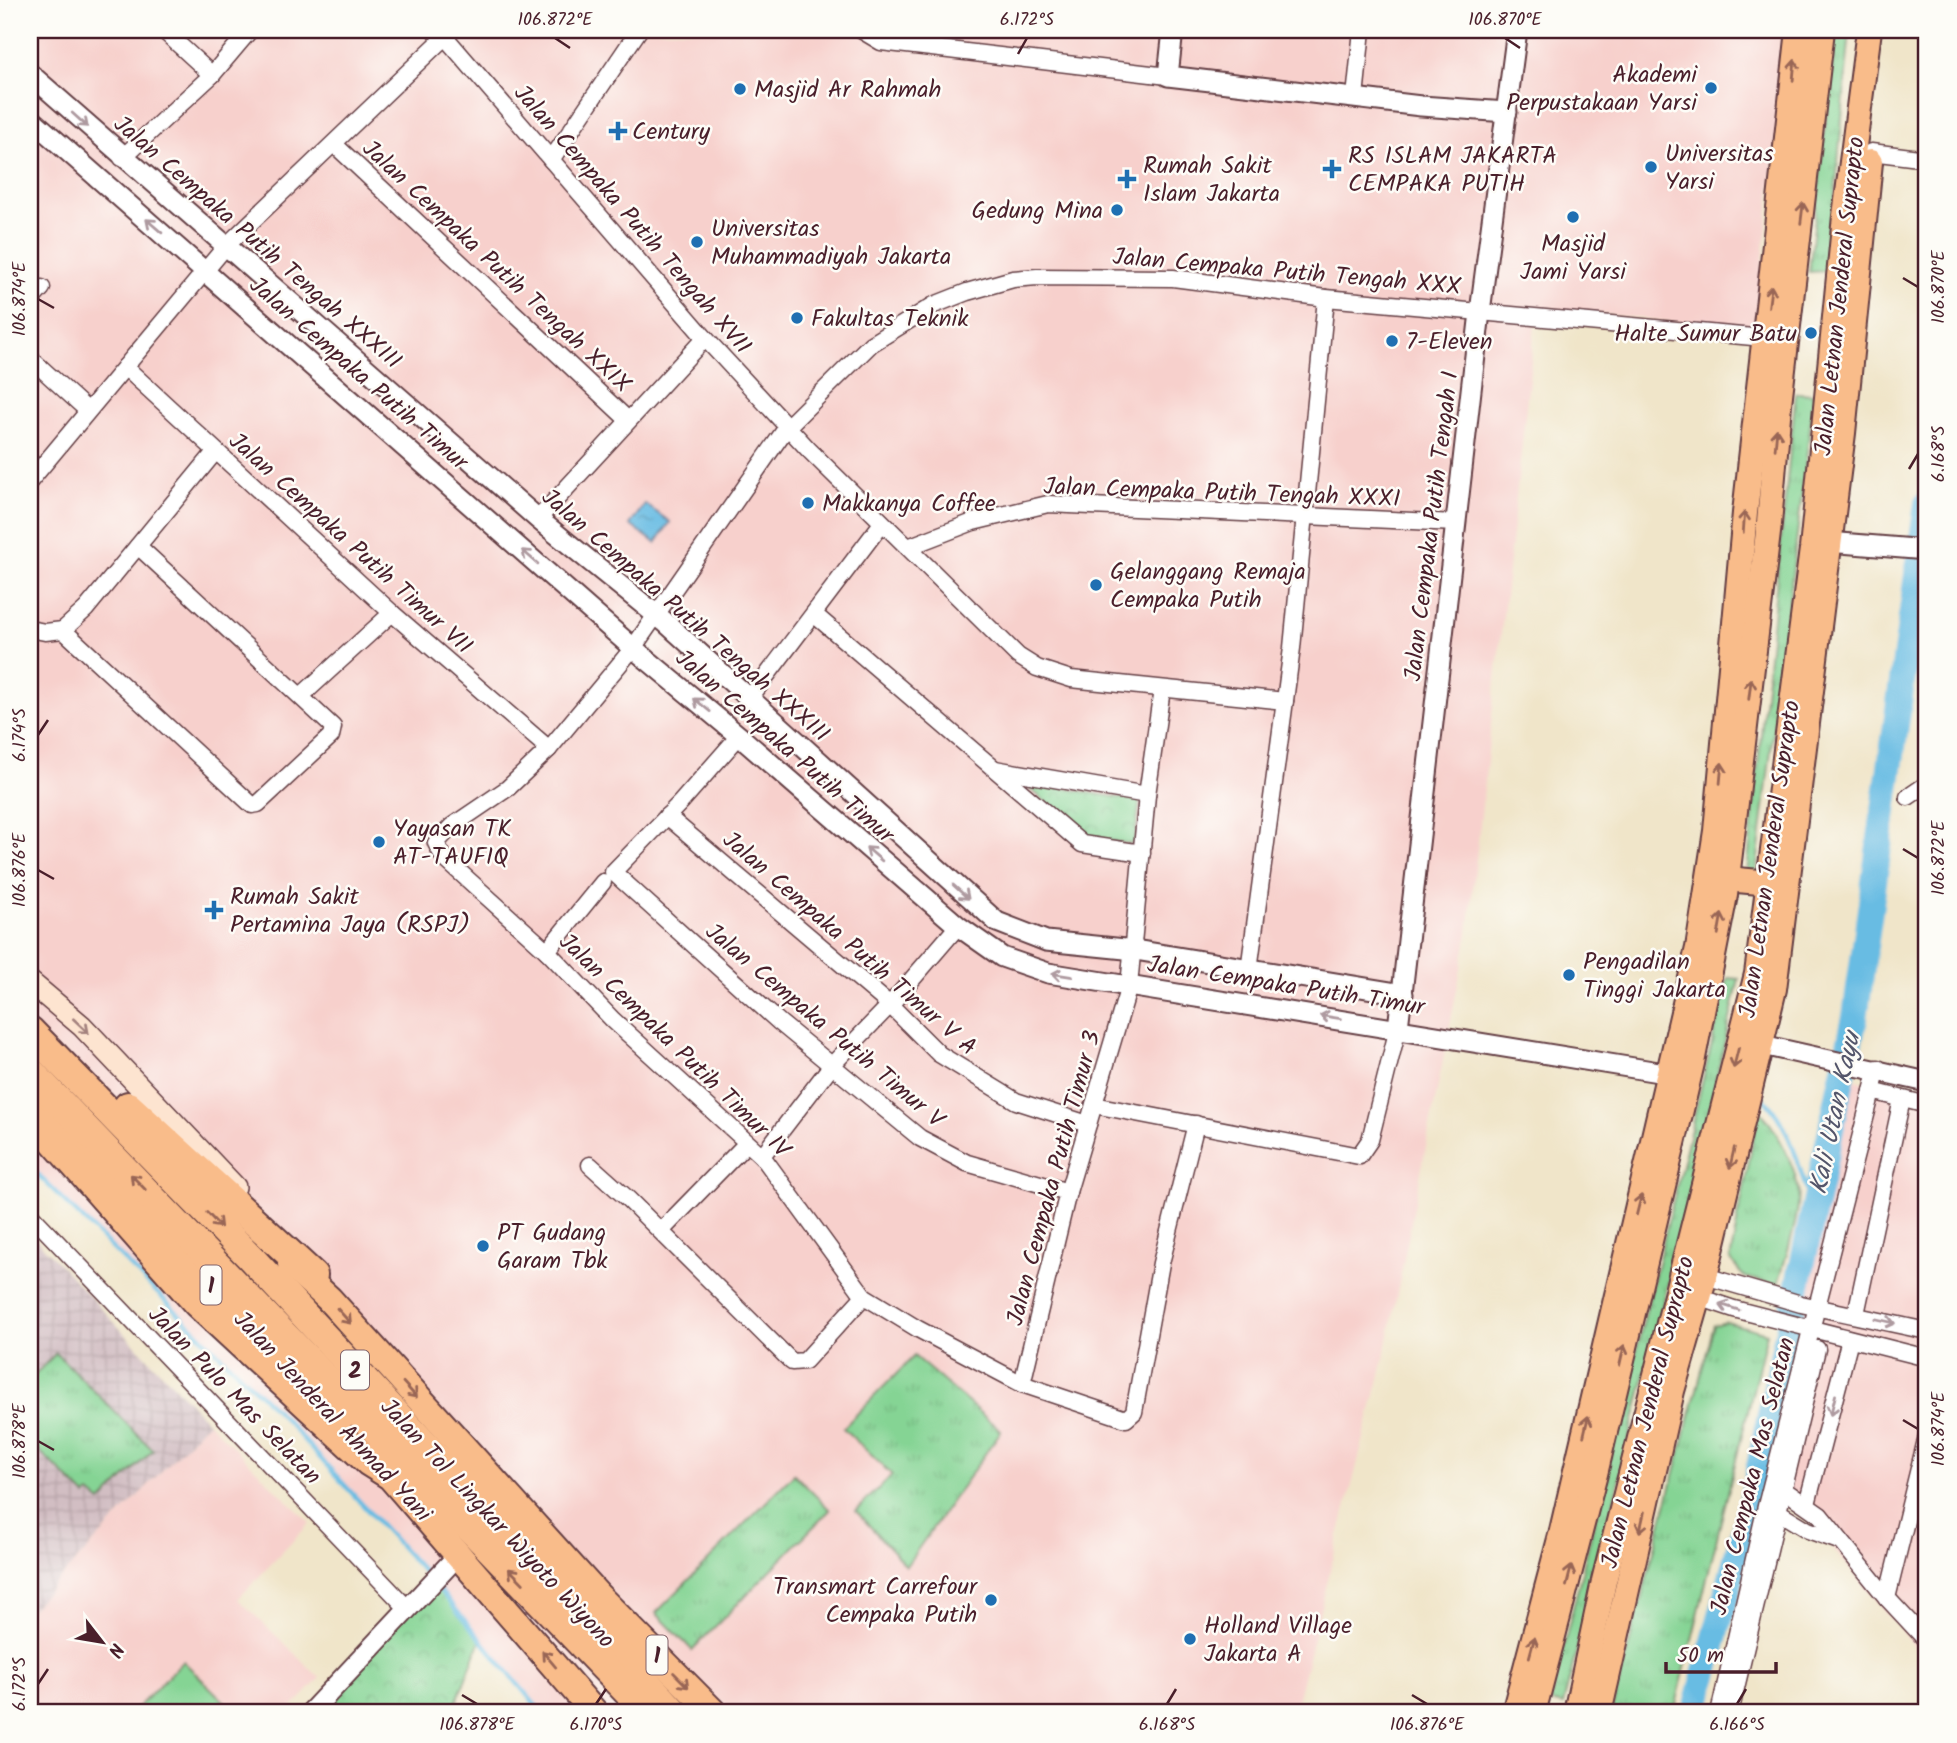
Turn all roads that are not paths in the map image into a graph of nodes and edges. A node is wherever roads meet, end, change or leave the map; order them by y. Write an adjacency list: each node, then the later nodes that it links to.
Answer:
1 (163, 30): 14 (street)
2 (250, 30): 14 (street)
3 (639, 30): 24 (street)
4 (861, 30): 15 (street)
5 (1173, 30): 15 (street)
6 (1362, 30): 16 (street)
7 (1517, 30): 17 (street, Jalan Cempaka Putih Tengah I)
8 (1799, 30): 25 (main road, one-way to 8)
9 (1822, 30): 20 (main road, Jalan Letnan Jenderal Suprapto)
10 (1869, 30): 26 (main road, Jalan Letnan Jenderal Suprapto)
11 (1885, 30): 21 (main road, Jalan Letnan Jenderal Suprapto)
12 (444, 33): 19 (street, Jalan Cempaka Putih Tengah XVII); 24 (street, Jalan Cempaka Putih Tengah XVII)
13 (30, 74): 22 (street, Jalan Cempaka Putih Tengah XXXIII, one-way to 22)
14 (212, 75): 22 (street)
15 (1168, 76): 16 (street)
16 (1355, 97): 17 (street)
17 (1507, 112): 33 (street, Jalan Cempaka Putih Tengah I)
18 (30, 118): 29 (street, Jalan Cempaka Putih Timur, one-way to 18)
19 (335, 145): 27 (street, Jalan Cempaka Putih Tengah XVII); 39 (street, Jalan Cempaka Putih Tengah XXIX)
20 (1810, 146): 25 (main road); 52 (main road, Jalan Letnan Jenderal Suprapto, one-way to 20)
21 (1871, 152): 23 (street); 28 (main road, Jalan Letnan Jenderal Suprapto)
22 (122, 158): 27 (street, Jalan Cempaka Putih Tengah XXXIII)
23 (1927, 159)
24 (551, 160): 34 (street, Jalan Cempaka Putih Tengah XVII)
25 (1785, 169): 35 (main road, one-way to 25)
26 (1844, 226): 28 (main road); 60 (main road, Jalan Letnan Jenderal Suprapto)
27 (225, 248): 29 (street, Jalan Cempaka Putih Tengah XVII); 44 (street, Jalan Cempaka Putih Tengah XXXIII)
28 (1859, 248): 47 (main road, Jalan Letnan Jenderal Suprapto)
29 (208, 268): 37 (street, Jalan Cempaka Putih Tengah XVII); 59 (street, Jalan Cempaka Putih Timur, one-way to 29)
30 (42, 288): 32 (street)
31 (1326, 298): 33 (street, Jalan Cempaka Putih Tengah XXX); 40 (street, Jalan Cempaka Putih Tengah XXX); 43 (street)
32 (30, 301)
33 (1480, 312): 35 (street, Jalan Cempaka Putih Tengah XXX); 46 (street, Jalan Cempaka Putih Tengah I)
34 (705, 338): 39 (street); 40 (street, Jalan Cempaka Putih Tengah XVII)
35 (1764, 338): 51 (main road, one-way to 35)
36 (30, 358): 38 (street)
37 (125, 367): 38 (street, Jalan Cempaka Putih Tengah XVII); 41 (street, Jalan Cempaka Putih Timur VII)
38 (87, 410): 42 (street, Jalan Cempaka Putih Tengah XVII)
39 (628, 420): 44 (street)
40 (787, 427): 45 (street, Jalan Cempaka Putih Tengah XVII); 55 (street, Jalan Cempaka Putih Tengah XXX)
41 (215, 452): 48 (street); 53 (street, Jalan Cempaka Putih Timur VII)
42 (30, 481)
43 (1303, 516): 46 (street, Jalan Cempaka Putih Tengah XXXI); 49 (street, Jalan Cempaka Putih Tengah XXXI); 64 (street)
44 (538, 519): 55 (street, Jalan Cempaka Putih Tengah XXXIII)
45 (882, 523): 49 (street, Jalan Cempaka Putih Tengah XVII); 54 (street)
46 (1456, 523): 85 (street, Jalan Cempaka Putih Tengah I)
47 (1828, 542): 50 (street); 56 (main road, Jalan Letnan Jenderal Suprapto)
48 (138, 546): 58 (street); 62 (street)
49 (908, 547): 61 (street, Jalan Cempaka Putih Tengah XVII)
50 (1927, 550)
51 (1742, 566): 52 (main road); 92 (main road, one-way to 51)
52 (1761, 597): 75 (main road, Jalan Letnan Jenderal Suprapto, one-way to 52)
53 (392, 613): 62 (street); 66 (street, Jalan Cempaka Putih Timur VII)
54 (815, 615): 63 (street); 67 (street)
55 (653, 620): 59 (street, Jalan Cempaka Putih Tengah XXX); 63 (street, Jalan Cempaka Putih Tengah XXXIII)
56 (1820, 626): 60 (main road); 88 (main road, Jalan Letnan Jenderal Suprapto)
57 (30, 629): 58 (street)
58 (64, 630): 62 (street)
59 (635, 645): 65 (street, Jalan Cempaka Putih Timur, one-way to 59); 66 (street, Jalan Cempaka Putih Tengah XXX)
60 (1798, 651): 76 (main road, Jalan Letnan Jenderal Suprapto)
61 (1162, 689): 64 (street, Jalan Cempaka Putih Tengah XVII); 69 (street, Jalan Cempaka Putih Timur 3)
62 (301, 696)
63 (749, 699): 79 (street, Jalan Cempaka Putih Tengah XXXIII, one-way to 79)
64 (1285, 701): 80 (street)
65 (739, 736): 71 (street); 77 (street, Jalan Cempaka Putih Timur, one-way to 65)
66 (549, 749): 72 (street, Jalan Cempaka Putih Tengah XXX)
67 (995, 769): 69 (street); 73 (street)
68 (1927, 784): 70 (street)
69 (1147, 795): 73 (street, Jalan Cempaka Putih Timur 3)
70 (1908, 797)
71 (667, 816): 74 (street); 83 (street, Jalan Cempaka Putih Timur V A)
72 (436, 847): 78 (street, Jalan Cempaka Putih Timur IV)
73 (1142, 853): 79 (street, Jalan Cempaka Putih Timur 3)
74 (608, 877): 78 (street); 89 (street, Jalan Cempaka Putih Timur V)
75 (1727, 878): 76 (main road); 113 (main road, Jalan Letnan Jenderal Suprapto, one-way to 75)
76 (1770, 883): 95 (main road, Jalan Letnan Jenderal Suprapto, one-way to 95)
77 (957, 926): 82 (street, Jalan Cempaka Putih Timur, one-way to 77); 83 (street)
78 (547, 951): 104 (street, Jalan Cempaka Putih Timur IV)
79 (1134, 955): 80 (street, Jalan Cempaka Putih Tengah XXXIII); 82 (street, Jalan Cempaka Putih Timur 3)
80 (1249, 970): 85 (street, Jalan Cempaka Putih Tengah XXXIII)
81 (30, 982): 110 (main road, 1, one-way to 110)
82 (1130, 982): 85 (street, Jalan Cempaka Putih Timur, one-way to 82); 98 (street, Jalan Cempaka Putih Timur 3)
83 (890, 1005): 89 (street); 102 (street, Jalan Cempaka Putih Timur V A)
84 (30, 1007): 110 (highway)
85 (1400, 1012): 92 (street, Jalan Cempaka Putih Timur); 103 (street)
86 (30, 1023): 110 (highway, 1)
87 (30, 1031): 135 (highway, Jalan Tol Lingkar Wiyoto Wiyono / 2, one-way to 135)
88 (1762, 1045): 90 (street); 100 (main road, Jalan Letnan Jenderal Suprapto)
89 (831, 1066): 105 (street); 107 (street, Jalan Cempaka Putih Timur V)
90 (1878, 1068): 93 (street); 94 (street, Jalan Cempaka Mas Selatan)
91 (30, 1071): 134 (highway, Jalan Tol Lingkar Wiyoto Wiyono / 2, one-way to 91)
92 (1671, 1074): 116 (main road, one-way to 92)
93 (1927, 1081)
94 (1872, 1091): 97 (street); 114 (street, Jalan Cempaka Mas Selatan)
95 (1727, 1094): 100 (main road); 139 (main road, Jalan Letnan Jenderal Suprapto)
96 (30, 1099): 123 (highway, Jalan Jenderal Ahmad Yani / 1)
97 (1902, 1099): 99 (street); 115 (street)
98 (1094, 1105): 102 (street, Jalan Cempaka Putih Timur 3); 103 (street)
99 (1927, 1105)
100 (1742, 1113): 111 (main road, Jalan Letnan Jenderal Suprapto, one-way to 111)
101 (30, 1114): 123 (highway)
102 (1088, 1124): 107 (street, Jalan Cempaka Putih Timur 3)
103 (1196, 1124): 121 (street, Jalan Cempaka Putih Timur IV)
104 (747, 1143): 105 (street, Jalan Cempaka Putih Timur IV); 109 (street)
105 (762, 1156): 112 (street, Jalan Cempaka Putih Timur IV)
106 (590, 1165): 109 (street)
107 (1068, 1192): 121 (street, Jalan Cempaka Putih Timur 3)
108 (30, 1214): 130 (street, Jalan Pulo Mas Selatan)
109 (661, 1231): 112 (street)
110 (318, 1284): 136 (highway, 1, one-way to 136)
111 (1702, 1287): 114 (street); 117 (street, one-way to 111); 140 (main road, Jalan Letnan Jenderal Suprapto, one-way to 140)
112 (864, 1296): 121 (street, Jalan Cempaka Putih Timur IV)
113 (1636, 1297): 116 (main road); 138 (main road, Jalan Letnan Jenderal Suprapto, one-way to 113)
114 (1816, 1303): 115 (street); 117 (street, Jalan Cempaka Mas Selatan)
115 (1856, 1314): 118 (street, one-way to 118)
116 (1611, 1322): 137 (main road, one-way to 116)
117 (1816, 1330): 119 (street); 124 (street, Jalan Cempaka Mas Selatan)
118 (1927, 1331)
119 (1850, 1339): 120 (street); 125 (street, one-way to 125)
120 (1927, 1358)
121 (1022, 1384)
122 (1927, 1436): 129 (street)
123 (388, 1474): 128 (highway, Jalan Jenderal Ahmad Yani / 1)
124 (1778, 1486): 125 (street); 126 (street, Jalan Cempaka Mas Selatan)
125 (1807, 1504): 127 (street)
126 (1772, 1509): 127 (street); 141 (street, Jalan Cempaka Mas Selatan); 142 (street, Jalan Cempaka Mas Selatan)
127 (1839, 1541): 129 (street)
128 (455, 1558): 130 (street); 132 (highway, Jalan Jenderal Ahmad Yani / 1, one-way to 128)
129 (1886, 1598): 131 (street)
130 (410, 1607): 133 (street)
131 (1927, 1641)
132 (594, 1712)
133 (310, 1713)
134 (648, 1713)
135 (675, 1713)
136 (714, 1713)
137 (1514, 1713)
138 (1533, 1713)
139 (1576, 1713)
140 (1599, 1713)
141 (1719, 1713)
142 (1730, 1713)

